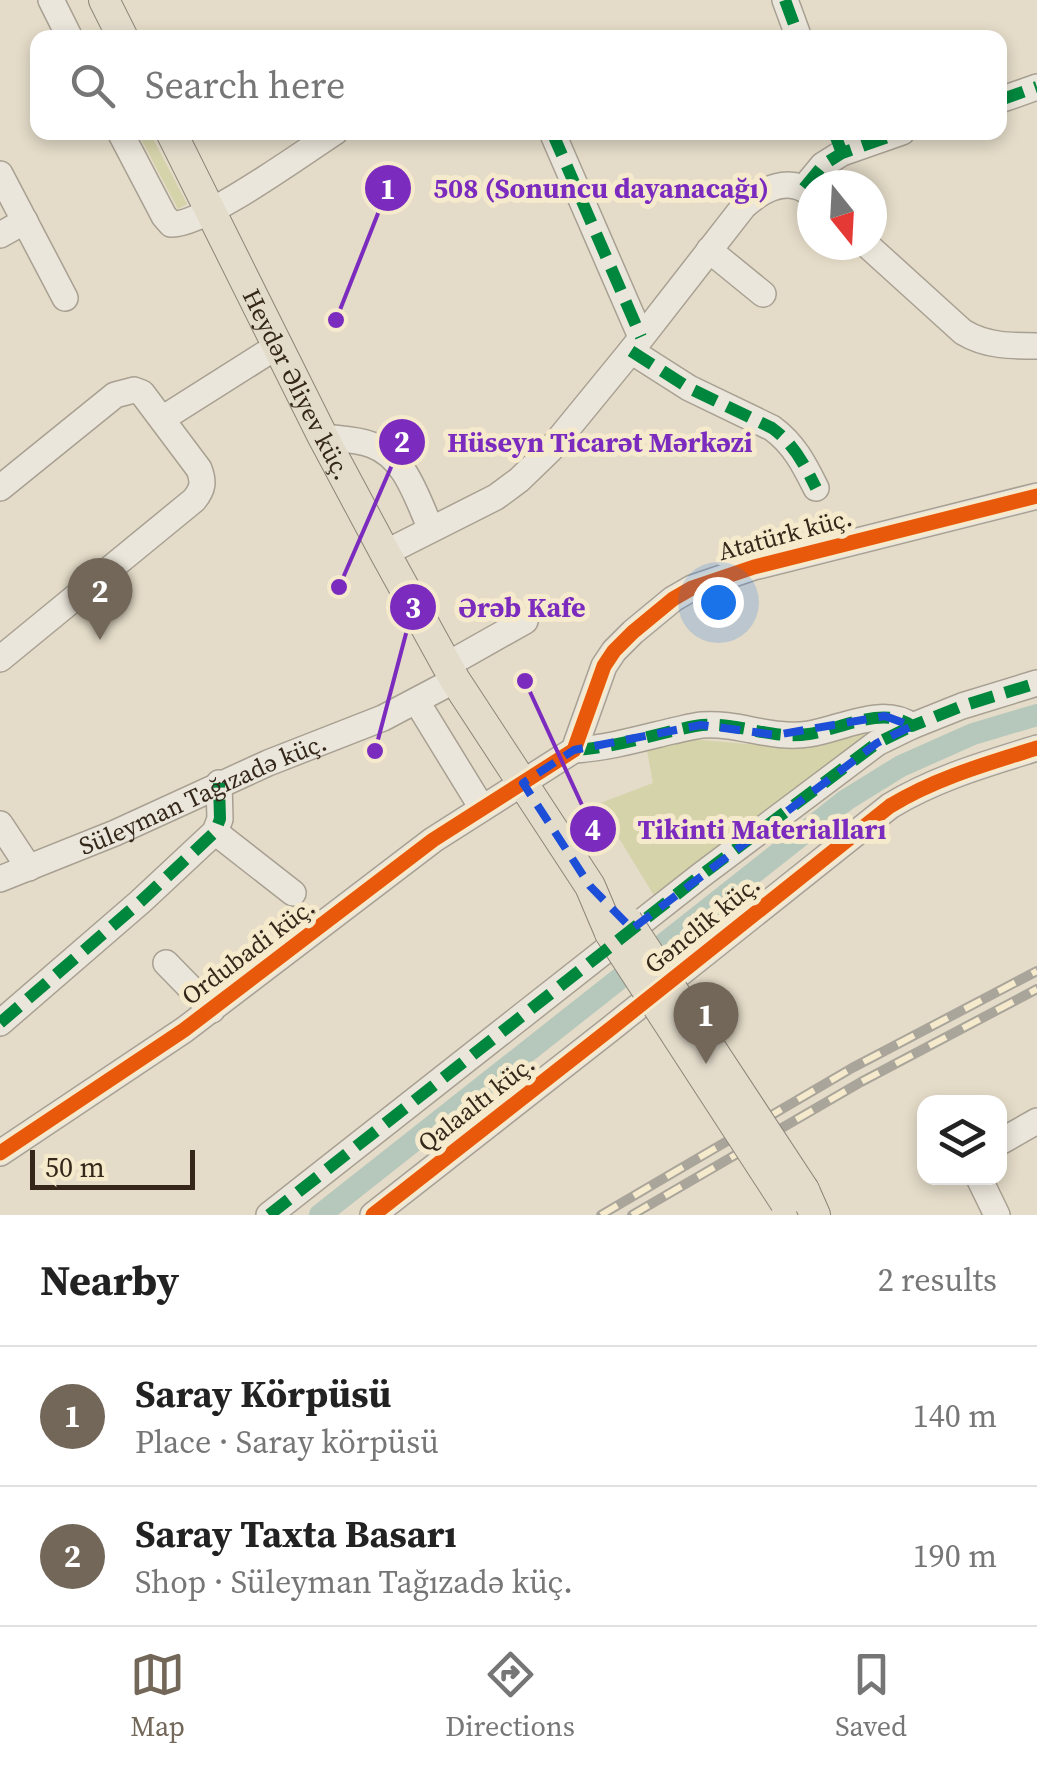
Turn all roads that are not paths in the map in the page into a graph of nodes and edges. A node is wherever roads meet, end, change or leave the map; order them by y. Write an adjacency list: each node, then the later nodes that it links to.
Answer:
1 (51, 0): 4 (street)
2 (104, 0): 5 (main road)
3 (784, 0): 6 (street)
4 (66, 30)
5 (119, 30)
6 (796, 30)
7 (1037, 87): 8 (street)
8 (1007, 98)
9 (124, 140): 17 (street)
10 (175, 140): 17 (main road, Heydər Əliyev küç.)
11 (323, 140): 17 (street)
12 (555, 140): 24 (street)
13 (838, 143): 14 (street)
14 (820, 170)
15 (0, 174): 18 (street)
16 (797, 187): 20 (street)
17 (212, 212): 25 (main road, Heydər Əliyev küç.)
18 (25, 221): 19 (street); 23 (street)
19 (0, 235)
20 (710, 250): 22 (street); 24 (street)
21 (884, 260): 26 (street)
22 (764, 294)
23 (64, 298)
24 (636, 344): 30 (street); 32 (street)
25 (278, 345): 27 (street); 28 (main road, Heydər Əliyev küç.)
26 (1037, 346)
27 (162, 419): 29 (street); 35 (street)
28 (323, 436): 32 (street); 33 (main road, Heydər Əliyev küç.)
29 (0, 488)
30 (816, 488)
31 (1037, 496): 41 (street, Atatürk küç.)
32 (431, 529): 33 (street)
33 (385, 553): 36 (main road, Heydər Əliyev küç.)
34 (525, 621): 36 (street, Süleyman Tağızadə küç.)
35 (0, 659)
36 (451, 673): 38 (street, Süleyman Tağızadə küç.); 42 (main road, Heydər Əliyev küç.)
37 (1037, 684): 39 (street)
38 (418, 702): 43 (street, Süleyman Tağızadə küç.); 44 (street)
39 (912, 726): 41 (street); 59 (street)
40 (1037, 748): 53 (street, Gənclik küç.)
41 (574, 750): 42 (street)
42 (523, 783): 44 (street, Ordubadi küç.); 58 (main road, Heydər Əliyev küç., bridge)
43 (219, 784): 46 (street); 47 (street, Süleyman Tağızadə küç.)
44 (482, 808): 51 (street, Ordubadi küç.)
45 (0, 824): 47 (street)
46 (215, 832): 49 (street); 52 (street)
47 (28, 868): 48 (street, Süleyman Tağızadə küç.)
48 (0, 878)
49 (294, 893)
50 (166, 963): 51 (street)
51 (212, 1010): 56 (street, Ordubadi küç.)
52 (0, 1023)
53 (610, 1030): 60 (street, Qalaaltı küç.)
54 (1037, 1121): 55 (street)
55 (1007, 1138)
56 (0, 1152)
57 (982, 1185): 61 (street)
58 (801, 1205)
59 (270, 1215)
60 (373, 1215)
61 (997, 1215)

